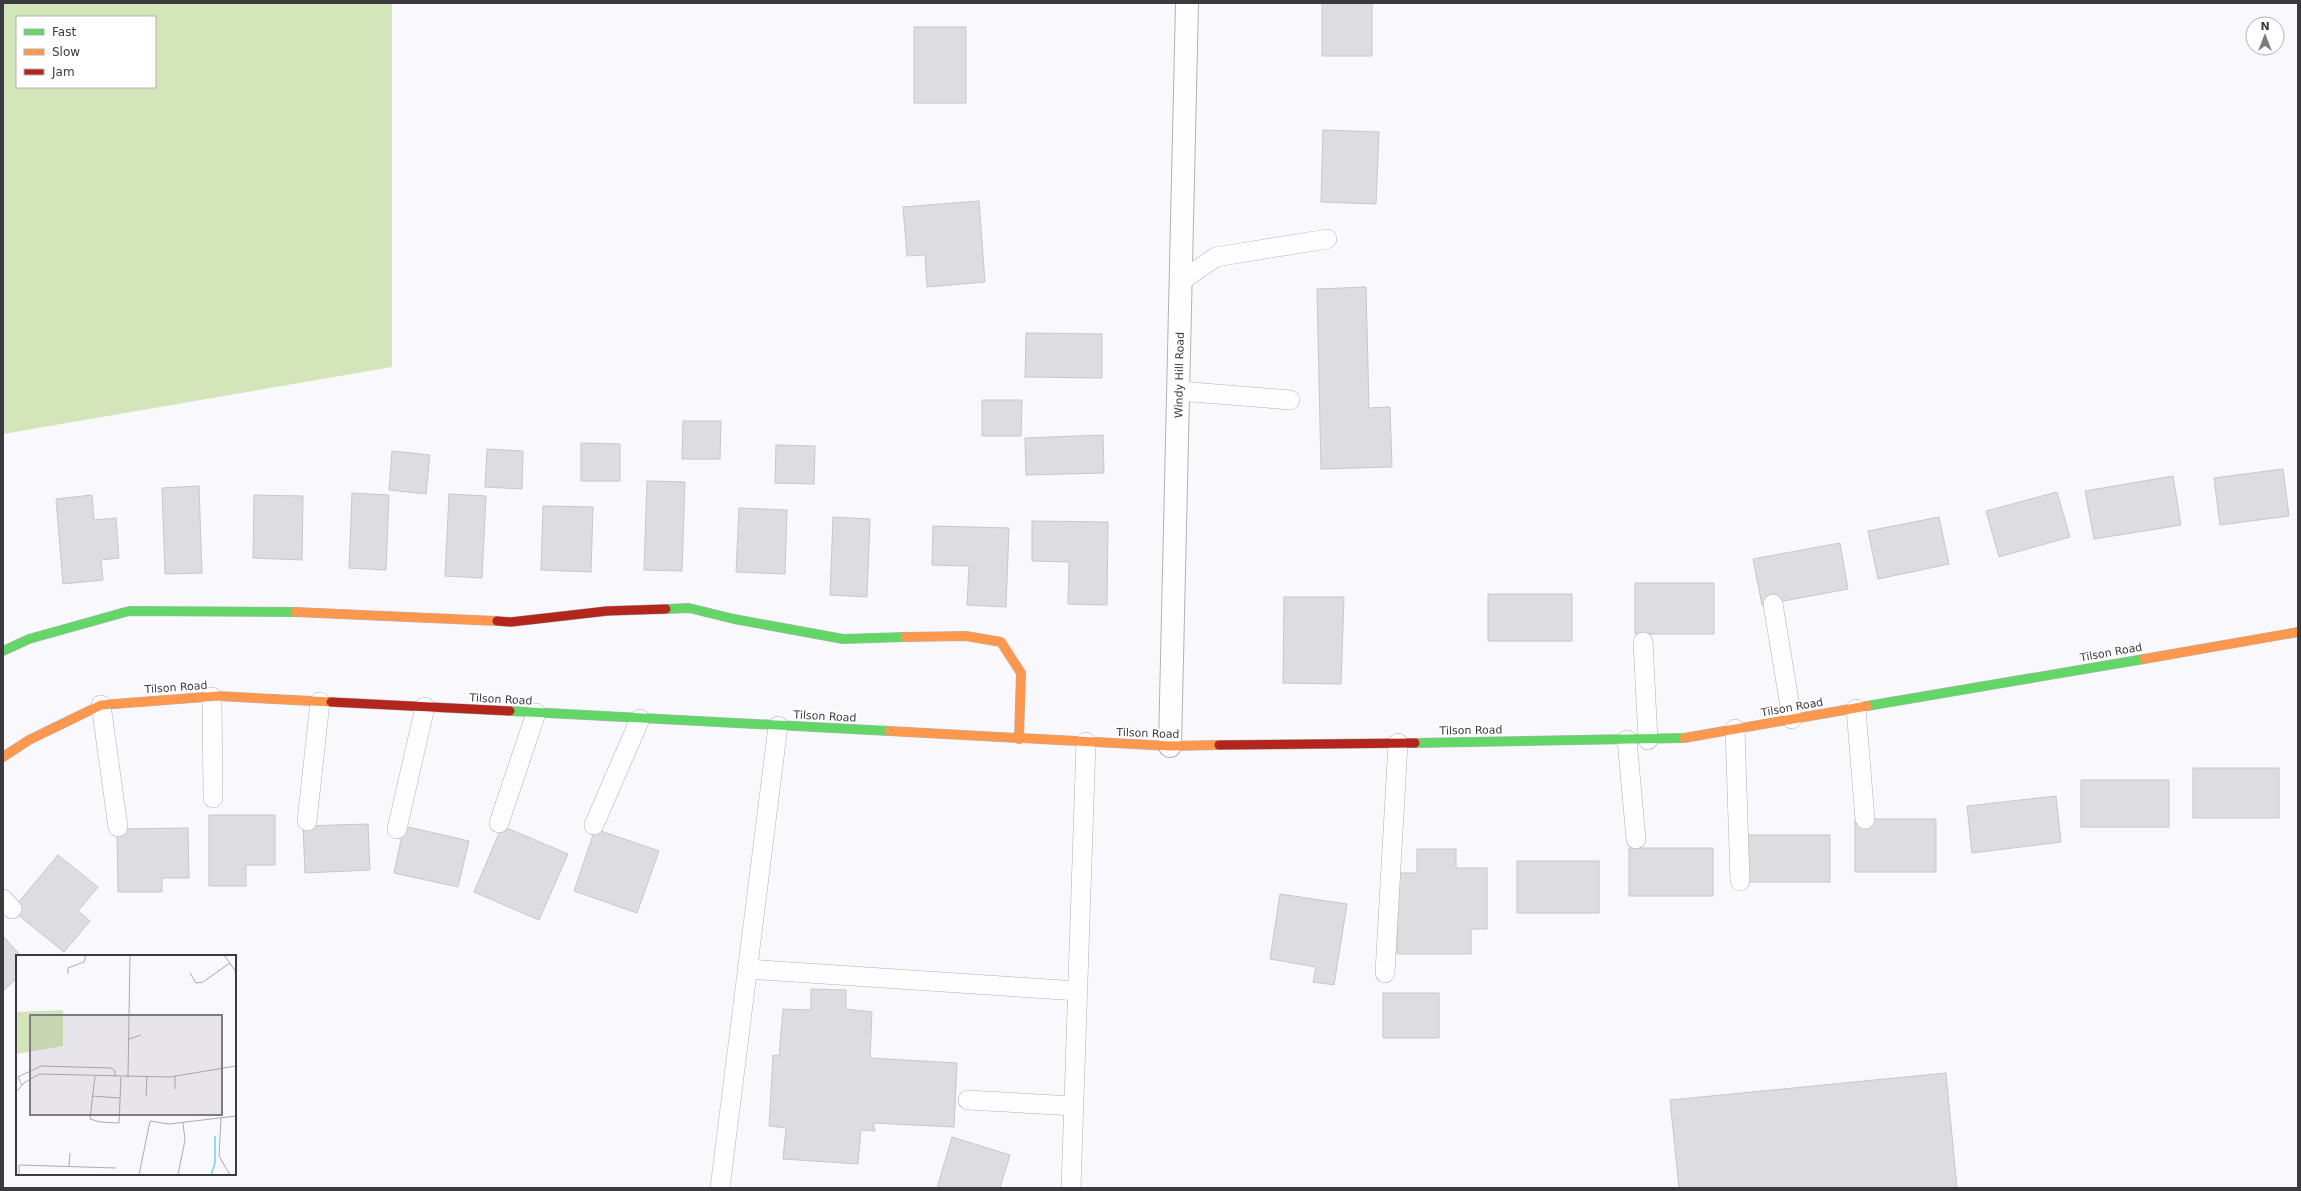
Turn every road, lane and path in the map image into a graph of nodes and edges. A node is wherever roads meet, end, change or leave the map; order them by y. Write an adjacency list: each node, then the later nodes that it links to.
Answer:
1 (1187, 3): 3 (street, Windy Hill Road)
2 (1327, 239): 3 (lane)
3 (1181, 281): 4 (street, Windy Hill Road)
4 (1179, 391): 5 (lane); 25 (street, Windy Hill Road)
5 (1290, 400)
6 (1773, 604): 17 (lane)
7 (2298, 632): 14 (street, Tilson Road)
8 (1643, 642): 22 (lane)
9 (3, 651): 20 (street)
10 (212, 697): 11 (street, Tilson Road); 12 (street, Tilson Road); 27 (lane)
11 (320, 702): 13 (street, Tilson Road); 29 (lane)
12 (100, 705): 26 (street, Tilson Road); 32 (lane)
13 (425, 707): 15 (street, Tilson Road); 33 (lane)
14 (1856, 709): 17 (street, Tilson Road); 28 (lane)
15 (536, 713): 16 (street, Tilson Road); 30 (lane)
16 (640, 719): 18 (street, Tilson Road); 31 (lane)
17 (1792, 719): 19 (street, Tilson Road)
18 (778, 726): 20 (street, Tilson Road); 36 (lane)
19 (1735, 729): 22 (street, Tilson Road); 35 (lane)
20 (1019, 738): 23 (street, Tilson Road)
21 (1627, 740): 22 (street, Tilson Road); 24 (street, Tilson Road); 34 (lane)
22 (1648, 740)
23 (1086, 742): 25 (street, Tilson Road); 38 (lane)
24 (1398, 743): 25 (street, Tilson Road); 37 (lane)
25 (1170, 746)
26 (3, 757)
27 (213, 798)
28 (1865, 819)
29 (307, 821)
30 (499, 823)
31 (594, 825)
32 (118, 827)
33 (397, 829)
34 (1636, 839)
35 (1740, 881)
36 (747, 969): 38 (lane); 41 (lane)
37 (1385, 973)
38 (1078, 991): 40 (lane)
39 (968, 1100): 40 (lane)
40 (1073, 1106): 42 (lane)
41 (720, 1188)
42 (1071, 1188)

